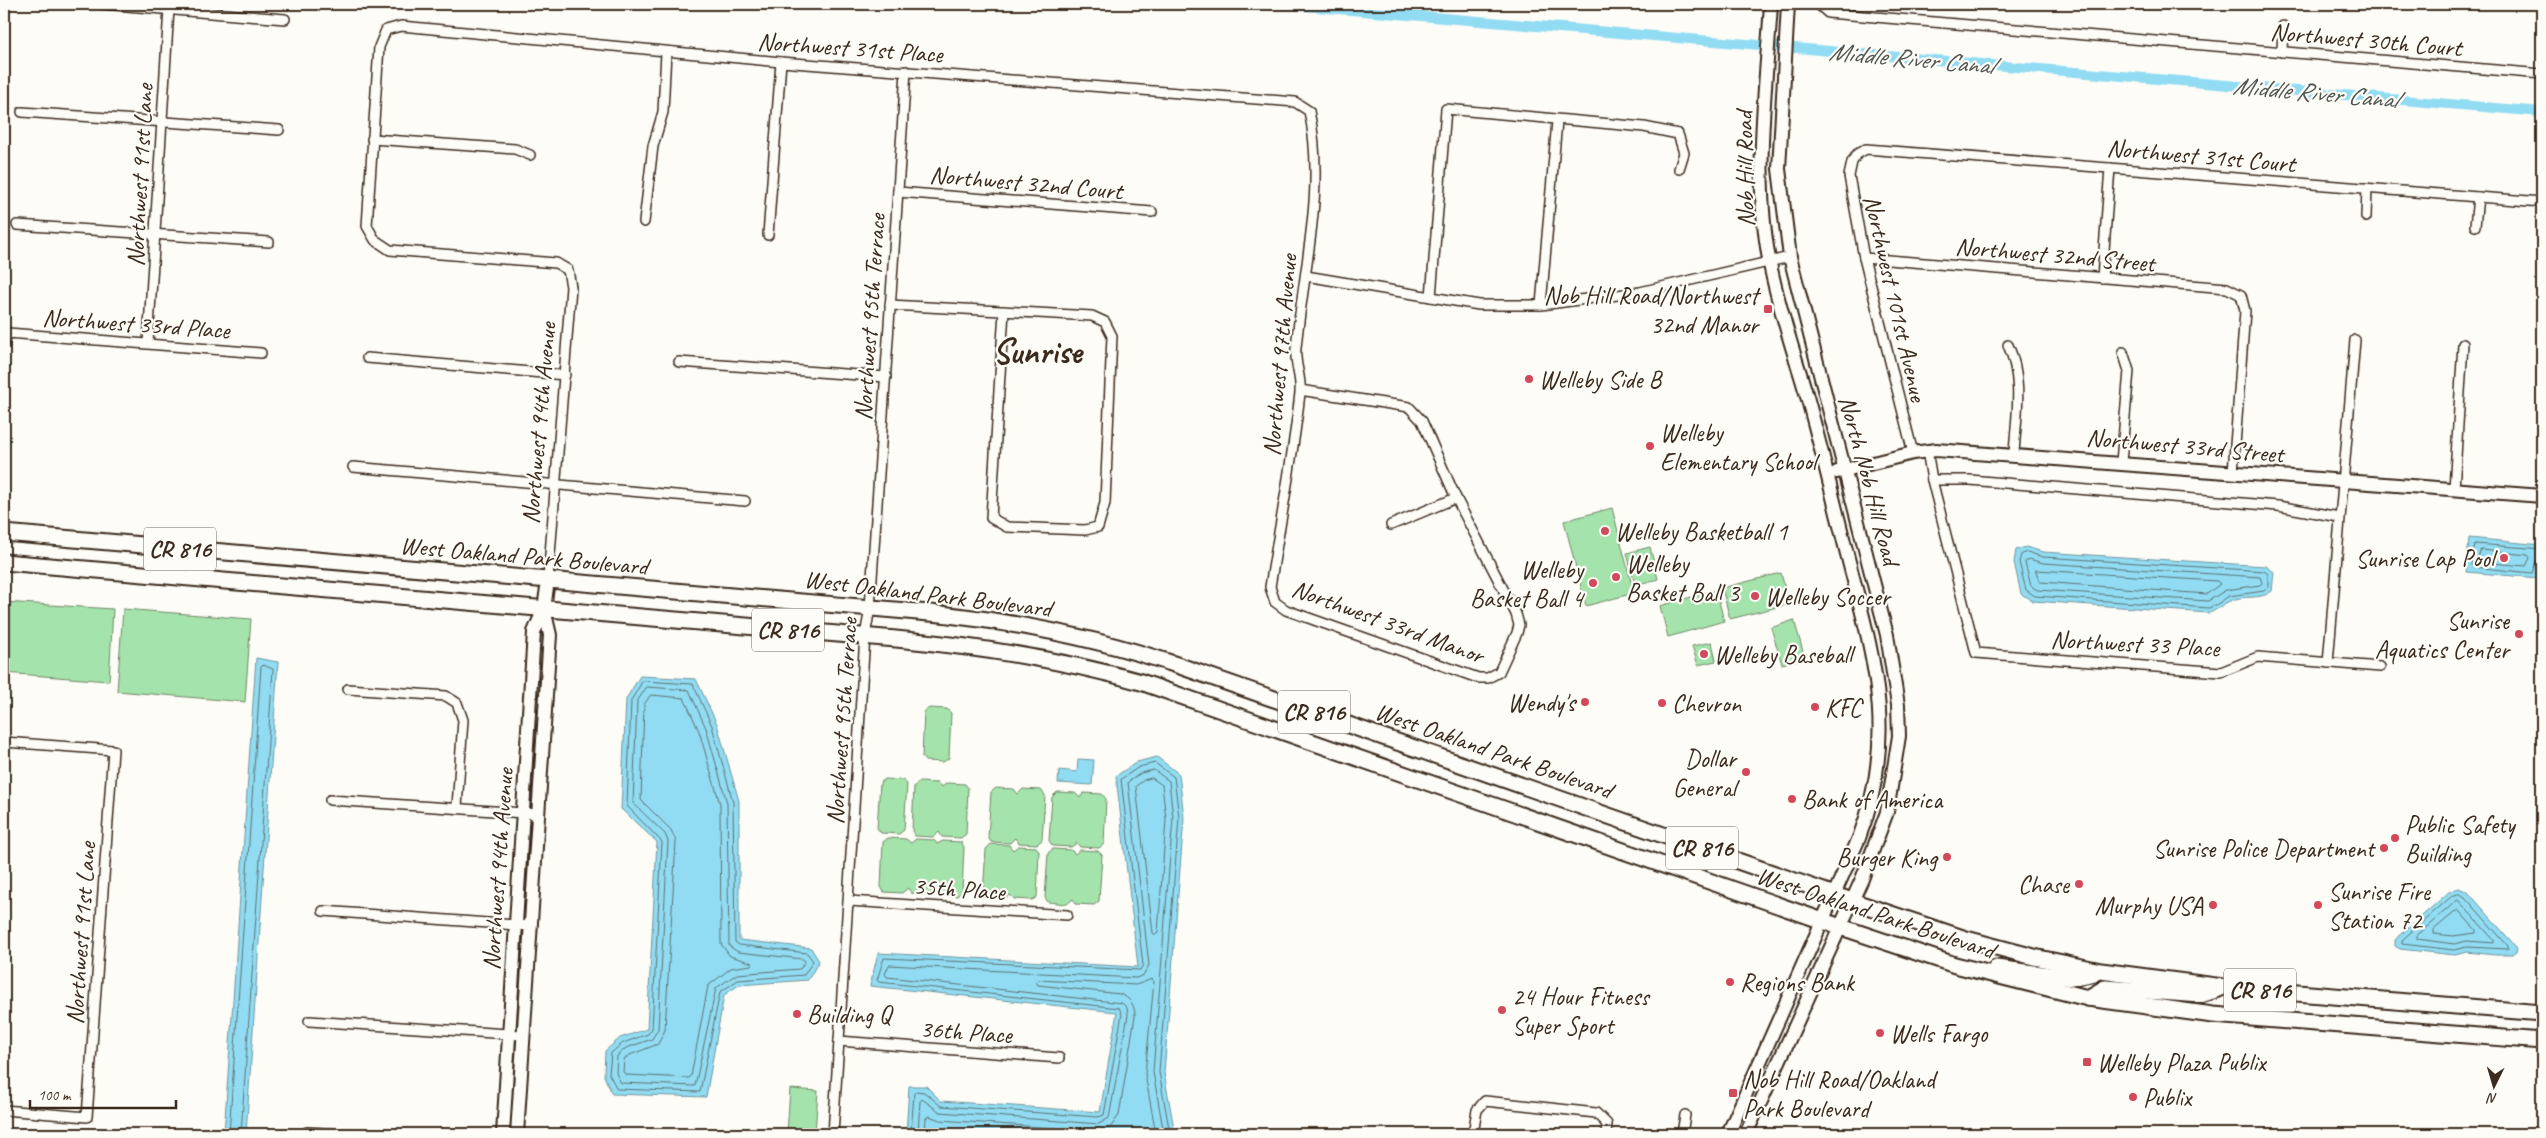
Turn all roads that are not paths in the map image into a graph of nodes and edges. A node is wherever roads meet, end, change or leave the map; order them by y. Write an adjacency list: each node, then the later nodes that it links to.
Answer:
1 (102, 4): 5 (street)
2 (1771, 4): 37 (main road, Nob Hill Road)
3 (1788, 4): 35 (main road, Nob Hill Road)
4 (1818, 4): 9 (street, Northwest 30th Court)
5 (169, 8): 6 (street); 16 (street, Northwest 91st Lane)
6 (284, 19)
7 (2283, 26): 9 (street)
8 (666, 52): 10 (street, Northwest 31st Place); 18 (street, Northwest 31st Place); 29 (street)
9 (2282, 52): 12 (street, Northwest 30th Court)
10 (781, 62): 11 (street, Northwest 31st Place); 33 (street)
11 (906, 71): 13 (street, Northwest 31st Place); 24 (street, Northwest 95th Terrace)
12 (2542, 74)
13 (1308, 111): 38 (street, Northwest 97th Avenue)
14 (22, 112): 16 (street)
15 (1557, 120): 22 (street); 40 (street); 42 (street)
16 (162, 123): 17 (street); 32 (street, Northwest 91st Lane)
17 (279, 130)
18 (372, 139): 20 (street); 53 (street, Northwest 94th Avenue)
19 (1857, 154): 21 (street, Northwest 31st Court); 36 (street, Northwest 101st Avenue)
20 (530, 155)
21 (2110, 168): 23 (street, Northwest 31st Court); 39 (street)
22 (1679, 170)
23 (2367, 188): 25 (street, Northwest 31st Court); 28 (street)
24 (898, 192): 27 (street, Northwest 32nd Court); 41 (street, Northwest 95th Terrace)
25 (2478, 197): 26 (street, Northwest 31st Court); 31 (street)
26 (2542, 202)
27 (1152, 212)
28 (2366, 217)
29 (644, 222)
30 (17, 225): 32 (street)
31 (2475, 226)
32 (156, 234): 34 (street); 45 (street, Northwest 91st Lane)
33 (768, 235)
34 (269, 242)
35 (1790, 258): 37 (street); 61 (main road, North Nob Hill Road)
36 (1864, 258): 39 (street, Northwest 32nd Street); 57 (street, Northwest 101st Avenue)
37 (1770, 263): 42 (street); 63 (main road, North Nob Hill Road)
38 (1306, 276): 40 (street); 55 (street, Northwest 97th Avenue)
39 (2102, 278): 62 (street, Northwest 32nd Street)
40 (1431, 297): 42 (street)
41 (890, 305): 43 (street); 54 (street, Northwest 95th Terrace)
42 (1541, 305)
43 (1004, 311): 43 (street)
44 (2355, 340): 65 (street)
45 (148, 343): 46 (street, Northwest 33rd Place); 50 (street, Northwest 33rd Place)
46 (4, 344)
47 (2463, 344): 67 (street)
48 (2008, 345): 58 (street)
49 (2123, 352): 59 (street)
50 (261, 353)
51 (367, 358): 53 (street)
52 (679, 362): 54 (street)
53 (565, 375): 66 (street, Northwest 94th Avenue)
54 (886, 377): 77 (street, Northwest 95th Terrace)
55 (1300, 390): 69 (street); 76 (street, Northwest 97th Avenue)
56 (1927, 450): 57 (main road, Northwest 33rd Street); 58 (main road, Northwest 33rd Street); 64 (street)
57 (1913, 452): 61 (main road, Northwest 33rd Street)
58 (2014, 454): 59 (main road, Northwest 33rd Street)
59 (2121, 462): 62 (main road, Northwest 33rd Street)
60 (353, 467): 66 (street)
61 (1845, 470): 63 (main road, Northwest 33rd Street); 90 (main road, North Nob Hill Road)
62 (2233, 472): 65 (main road, Northwest 33rd Street)
63 (1827, 475): 88 (main road, North Nob Hill Road)
64 (1932, 480): 71 (street); 80 (street, Northwest 33 Place)
65 (2342, 480): 67 (main road, Northwest 33rd Street); 71 (street)
66 (556, 485): 70 (street); 75 (street, Northwest 94th Avenue)
67 (2454, 489): 68 (main road, Northwest 33rd Street)
68 (2542, 496)
69 (1456, 498): 72 (street); 76 (street, Northwest 33rd Manor)
70 (745, 501)
71 (2339, 517): 80 (street)
72 (1391, 525)
73 (4, 533): 75 (main road, West Oakland Park Boulevard / CR 816)
74 (4, 562): 78 (main road, West Oakland Park Boulevard / CR 816)
75 (548, 580): 77 (main road, West Oakland Park Boulevard / CR 816); 78 (main road, Northwest 94th Avenue)
76 (1275, 602)
77 (870, 608): 79 (street, Northwest 95th Terrace); 88 (main road, West Oakland Park Boulevard / CR 816)
78 (544, 609): 79 (main road, West Oakland Park Boulevard / CR 816); 86 (main road, Northwest 94th Avenue); 87 (main road, Northwest 94th Avenue)
79 (865, 636): 89 (street, Northwest 95th Terrace); 93 (main road, West Oakland Park Boulevard / CR 816)
80 (2328, 663): 81 (street, Northwest 33 Place)
81 (2380, 667)
82 (348, 689): 85 (street)
83 (4, 742): 108 (street, Northwest 91st Lane)
84 (330, 800): 85 (street)
85 (457, 807): 86 (street)
86 (523, 812): 87 (street); 94 (main road, Northwest 94th Avenue)
87 (538, 814): 95 (main road, Northwest 94th Avenue)
88 (1834, 895): 90 (main road, West Oakland Park Boulevard / CR 816); 93 (main road, North Nob Hill Road)
89 (849, 901): 92 (street, 35th Place); 105 (street, Northwest 95th Terrace)
90 (1852, 901): 96 (main road, North Nob Hill Road); 97 (main road, West Oakland Park Boulevard / CR 816)
91 (323, 911): 94 (street)
92 (1067, 915)
93 (1823, 921): 96 (main road, West Oakland Park Boulevard / CR 816); 118 (main road, North Nob Hill Road)
94 (515, 924): 95 (street); 103 (main road, Northwest 94th Avenue)
95 (530, 926): 104 (main road, Northwest 94th Avenue)
96 (1840, 926): 98 (main road, West Oakland Park Boulevard / CR 816); 119 (main road, North Nob Hill Road)
97 (2101, 971): 98 (main road); 99 (main road, West Oakland Park Boulevard / CR 816)
98 (1983, 973): 100 (main road, West Oakland Park Boulevard / CR 816)
99 (2223, 988): 100 (main road); 101 (main road, West Oakland Park Boulevard / CR 816)
100 (2088, 998): 106 (main road, West Oakland Park Boulevard / CR 816)
101 (2542, 1013)
102 (310, 1021): 103 (street)
103 (509, 1034): 104 (street); 112 (main road, Northwest 94th Avenue)
104 (522, 1036): 113 (main road, Northwest 94th Avenue)
105 (839, 1041): 107 (street, 36th Place); 114 (street, Northwest 95th Terrace)
106 (2542, 1041)
107 (1059, 1058)
108 (4, 1110)
109 (1686, 1115): 117 (street)
110 (306, 1132): 111 (street)
111 (342, 1134)
112 (503, 1134)
113 (516, 1134)
114 (834, 1134)
115 (1473, 1134): 116 (street)
116 (1606, 1134)
117 (1682, 1134)
118 (1728, 1134)
119 (1746, 1134)

